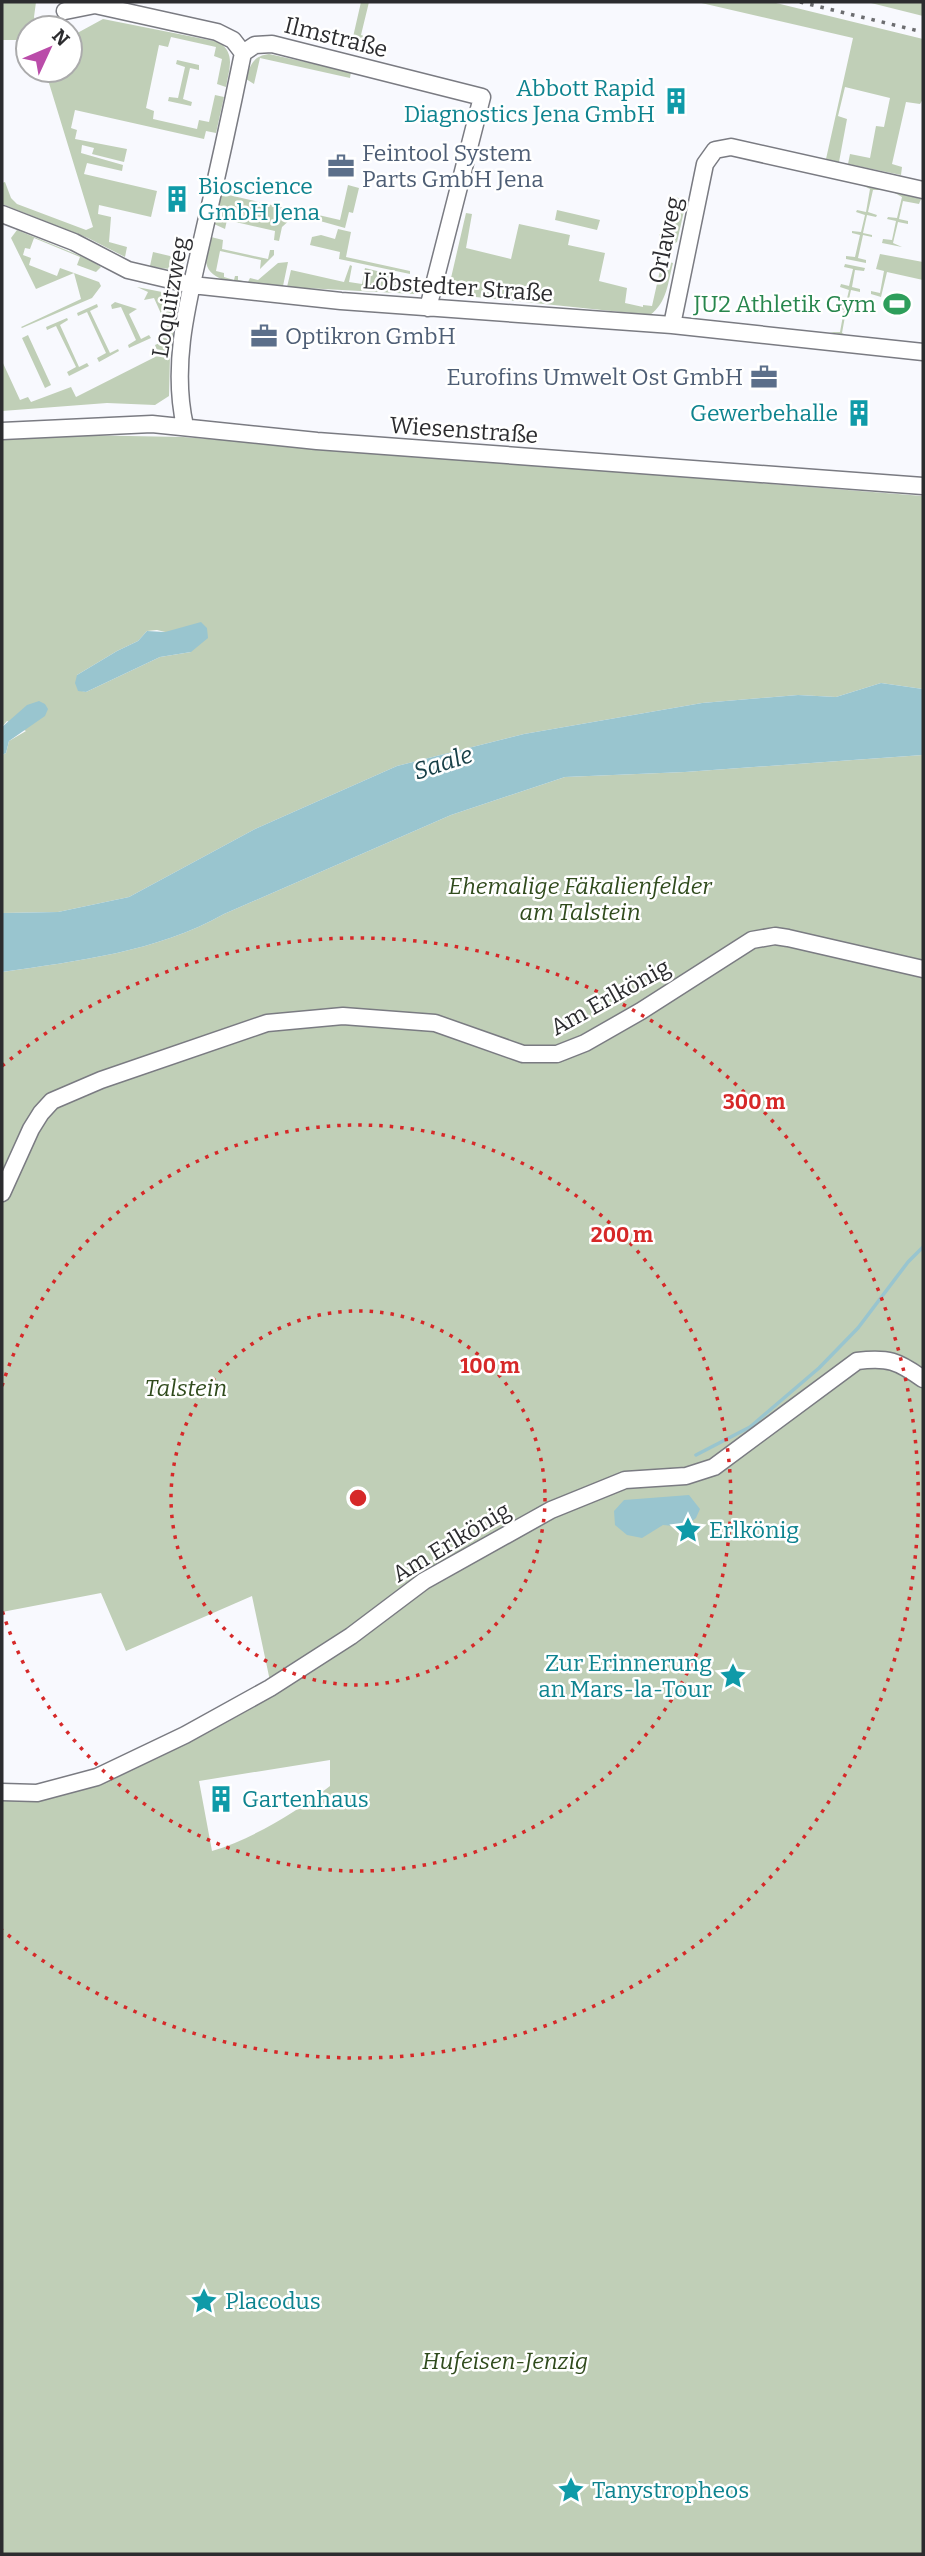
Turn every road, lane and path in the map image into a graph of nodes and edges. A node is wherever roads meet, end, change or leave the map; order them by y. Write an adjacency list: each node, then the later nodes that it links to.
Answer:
1 (65, 11): 2 (street)
2 (243, 53): 5 (street, Loquitzweg); 6 (street, Ilmstraße)
3 (923, 190): 7 (street, Orlaweg)
4 (2, 214): 5 (street, Löbstedter Straße)
5 (192, 285): 6 (street, Löbstedter Straße); 9 (street, Loquitzweg)
6 (428, 308): 7 (street, Löbstedter Straße)
7 (671, 326): 8 (street, Löbstedter Straße)
8 (923, 352)
9 (185, 426): 10 (street, Wiesenstraße); 11 (street, Wiesenstraße)
10 (2, 431)
11 (923, 486)
12 (923, 969): 13 (street, Am Erlkönig)
13 (2, 1194)
14 (923, 1379): 15 (street, Am Erlkönig)
15 (2, 1792)

